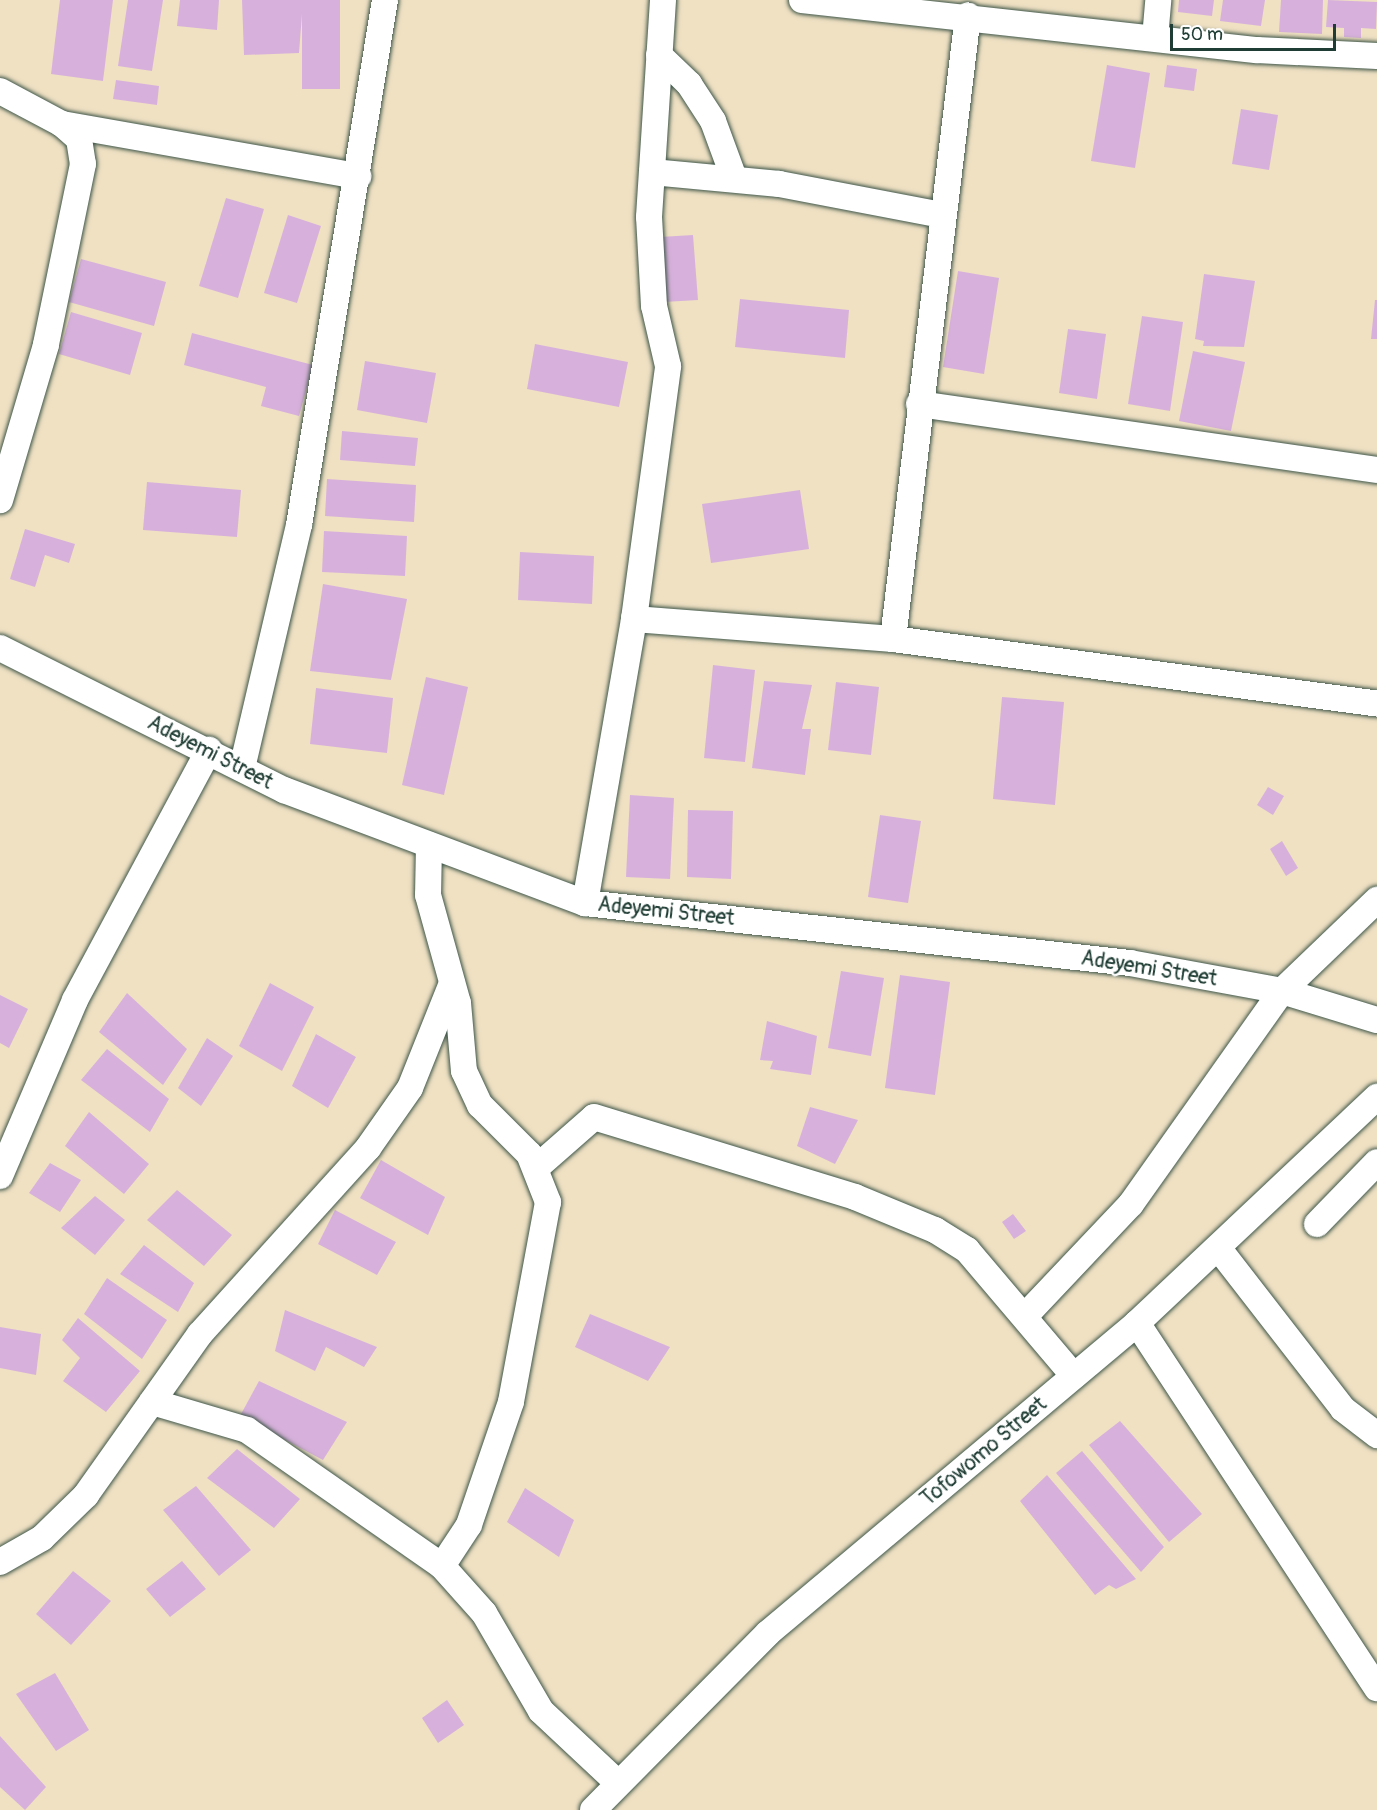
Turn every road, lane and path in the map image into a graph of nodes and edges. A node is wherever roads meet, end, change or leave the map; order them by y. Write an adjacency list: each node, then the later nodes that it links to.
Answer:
1 (385, 0): 12 (street)
2 (663, 0): 7 (street)
3 (802, 0): 5 (street)
4 (1158, 0): 6 (street)
5 (968, 15): 6 (street); 14 (street)
6 (1155, 38): 8 (street)
7 (659, 56): 11 (street); 13 (street)
8 (1377, 56)
9 (0, 91): 10 (street)
10 (62, 124): 12 (street); 17 (street)
11 (652, 172): 13 (street); 18 (street)
12 (358, 176): 23 (street)
13 (734, 178): 14 (street)
14 (942, 215): 15 (street)
15 (919, 404): 16 (street); 19 (street)
16 (1377, 470)
17 (0, 500)
18 (634, 619): 19 (street); 26 (street)
19 (893, 639): 21 (street)
20 (0, 648): 22 (street, Adeyemi Street)
21 (1377, 704)
22 (209, 750): 23 (street, Adeyemi Street); 33 (street)
23 (243, 768): 24 (street, Adeyemi Street)
24 (429, 845): 26 (street, Adeyemi Street); 27 (street)
25 (1377, 900): 28 (street)
26 (585, 903): 28 (street, Adeyemi Street)
27 (452, 983): 32 (street); 39 (street)
28 (1282, 991): 29 (street, Adeyemi Street); 36 (street)
29 (1377, 1020)
30 (1377, 1097): 35 (street, Tofowomo Street)
31 (1377, 1162): 34 (street)
32 (536, 1168): 36 (street); 42 (street)
33 (0, 1176)
34 (1317, 1224)
35 (1218, 1249): 37 (street, Tofowomo Street); 40 (street)
36 (1025, 1316): 38 (street)
37 (1137, 1323): 38 (street, Tofowomo Street); 43 (street)
38 (1074, 1376): 44 (street, Tofowomo Street)
39 (152, 1402): 41 (street); 42 (street)
40 (1377, 1435)
41 (0, 1562)
42 (442, 1566): 44 (street)
43 (1377, 1688)
44 (618, 1783): 45 (street, Tofowomo Street)
45 (593, 1810)

